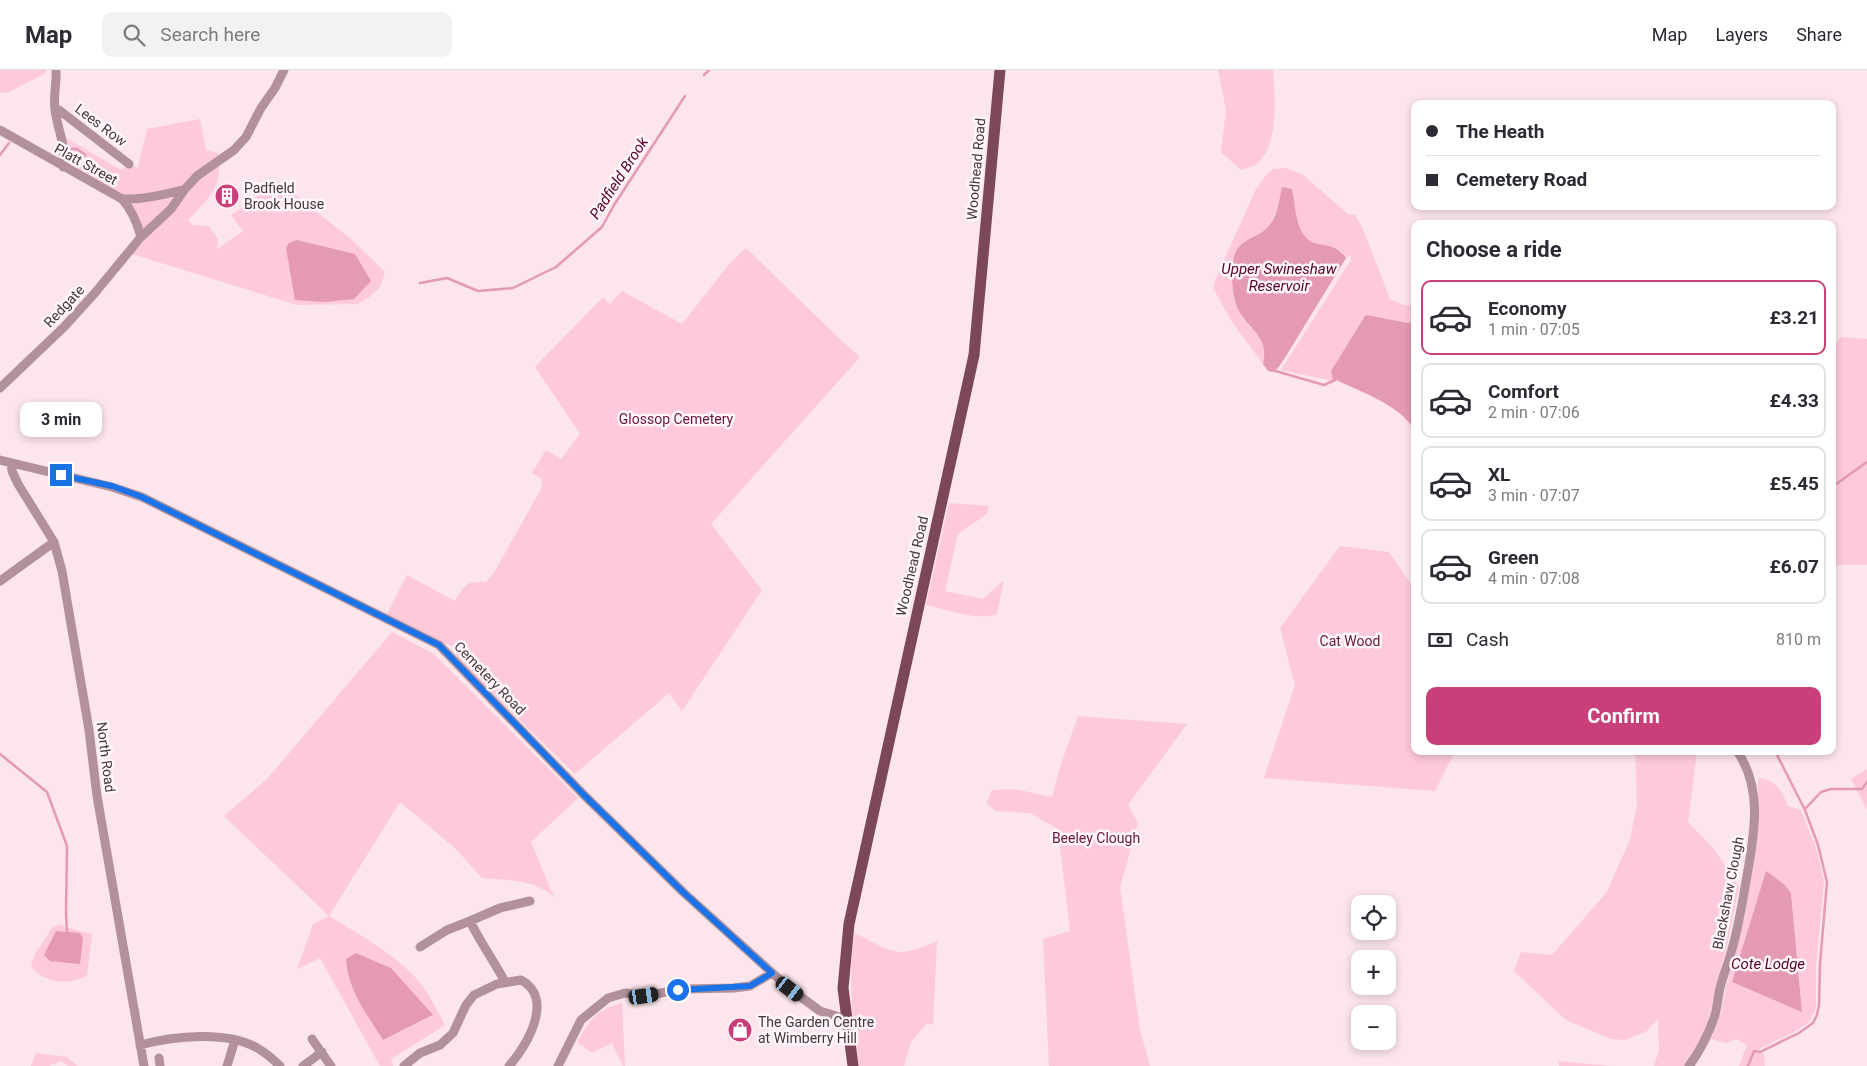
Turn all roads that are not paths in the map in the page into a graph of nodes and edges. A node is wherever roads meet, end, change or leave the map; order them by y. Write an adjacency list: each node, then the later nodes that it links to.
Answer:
1 (56, 70): 4 (street)
2 (284, 70): 8 (street, Redgate)
3 (1000, 70): 22 (main road, Woodhead Road)
4 (54, 110): 6 (street, Lees Row); 7 (street)
5 (0, 130): 7 (street, Platt Street)
6 (129, 164)
7 (63, 167): 9 (street, Platt Street)
8 (185, 189): 9 (street); 10 (street, Redgate)
9 (122, 199): 10 (street, Platt Street)
10 (141, 237): 11 (street, Redgate)
11 (0, 388)
12 (0, 460): 13 (street, Cemetery Road)
13 (11, 463): 14 (street, North Road); 20 (street, Cemetery Road)
14 (54, 542): 15 (street); 25 (street, North Road)
15 (0, 581)
16 (1739, 755): 36 (street, Blackshaw Clough)
17 (530, 901): 18 (street)
18 (470, 921): 19 (street); 21 (street)
19 (420, 947)
20 (772, 973): 22 (street, Cemetery Road); 34 (street)
21 (505, 982): 27 (street); 33 (street)
22 (846, 1019): 35 (main road, Woodhead Road)
23 (312, 1039): 26 (street)
24 (235, 1040): 25 (street); 29 (street); 30 (street)
25 (140, 1045): 28 (street, North Road)
26 (322, 1052): 31 (street); 32 (street)
27 (410, 1064)
28 (144, 1066)
29 (227, 1066)
30 (280, 1066)
31 (304, 1066)
32 (331, 1066)
33 (509, 1066)
34 (558, 1066)
35 (853, 1066)
36 (1689, 1066)

